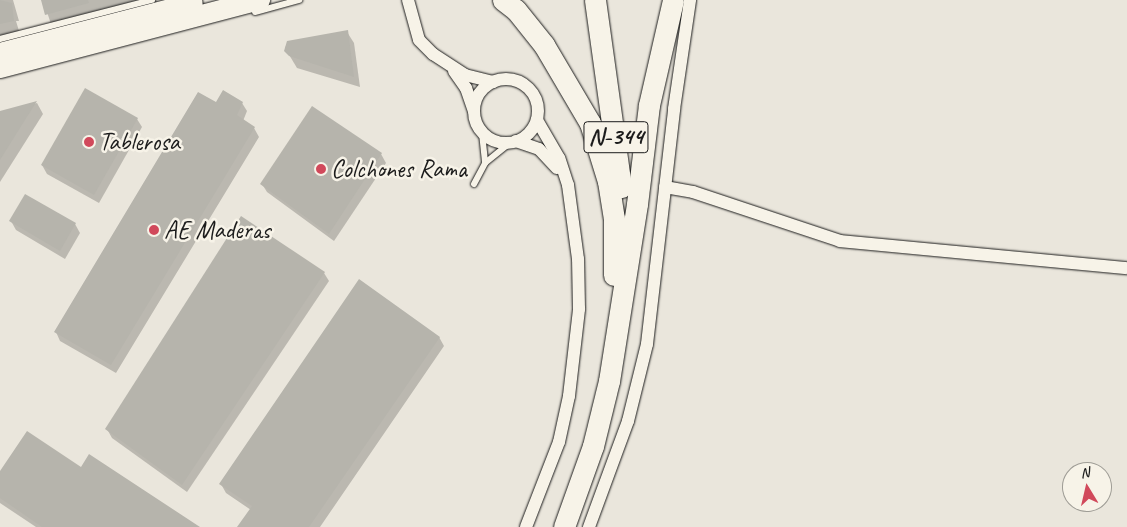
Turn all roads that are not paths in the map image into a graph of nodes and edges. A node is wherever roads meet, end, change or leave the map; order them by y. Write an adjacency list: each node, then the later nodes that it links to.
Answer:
1 (152, 0): 13 (lane)
2 (204, 0): 14 (main road)
3 (260, 0): 16 (main road)
4 (299, 0): 11 (lane)
5 (408, 0): 12 (street)
6 (414, 0): 12 (street)
7 (503, 0): 28 (highway)
8 (596, 0): 27 (highway, N-344)
9 (672, 0): 27 (highway)
10 (690, 0): 25 (street)
11 (245, 14)
12 (413, 16): 15 (street)
13 (0, 39)
14 (0, 53)
15 (451, 67): 17 (street); 18 (street)
16 (0, 68)
17 (493, 82): 18 (street); 19 (street)
18 (474, 111): 20 (street)
19 (537, 120): 21 (street); 24 (street)
20 (482, 133): 21 (street); 22 (lane)
21 (513, 142): 22 (lane); 24 (street)
22 (485, 163): 23 (lane)
23 (474, 184)
24 (568, 185): 29 (street)
25 (665, 187): 26 (street); 31 (street)
26 (1127, 268)
27 (624, 274): 28 (highway, N-344)
28 (616, 340): 30 (highway, N-344)
29 (526, 527)
30 (564, 527)
31 (589, 527)

